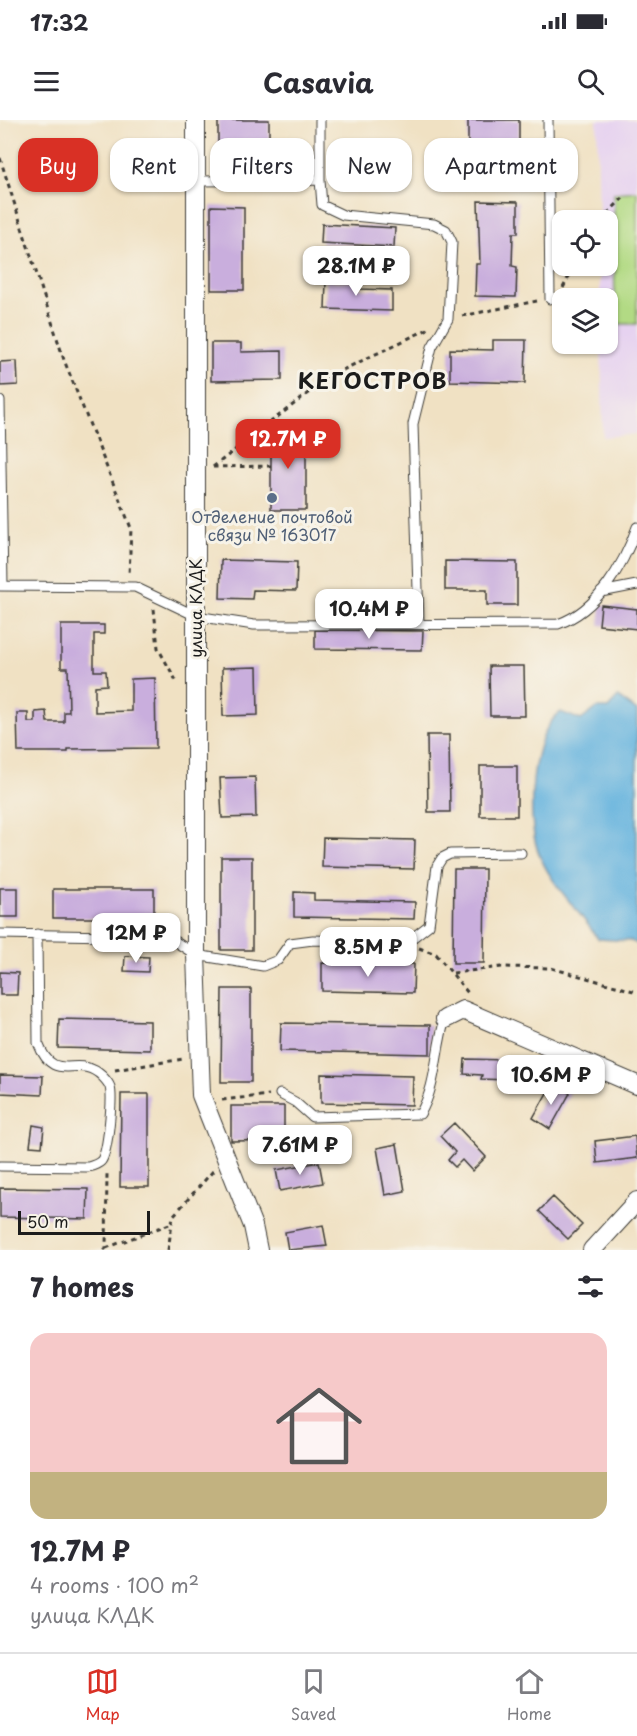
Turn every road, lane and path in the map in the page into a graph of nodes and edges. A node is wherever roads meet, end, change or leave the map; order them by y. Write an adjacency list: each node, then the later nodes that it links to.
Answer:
1 (196, 120): 4 (street, улица КЛДК)
2 (320, 120): 6 (lane)
3 (548, 120): 11 (lane)
4 (196, 138)
5 (0, 158): 21 (path)
6 (320, 180): 7 (lane); 12 (lane)
7 (198, 181)
8 (195, 192): 15 (street, улица КЛДК)
9 (623, 198): 10 (path)
10 (611, 210)
11 (550, 299): 12 (path)
12 (448, 319): 16 (path); 25 (lane)
13 (0, 401): 17 (lane)
14 (271, 466): 16 (path)
15 (195, 467): 16 (path); 24 (street, улица КЛДК)
16 (213, 467)
17 (1, 518): 20 (lane)
18 (637, 527): 22 (lane)
19 (637, 585): 22 (lane)
20 (2, 586): 21 (lane)
21 (128, 587): 23 (lane)
22 (601, 592): 25 (lane)
23 (152, 595): 24 (lane); 26 (path)
24 (196, 616): 25 (lane); 31 (street, улица КЛДК)
25 (419, 623)
26 (180, 687)
27 (521, 853): 30 (lane)
28 (0, 934): 29 (lane)
29 (37, 934): 31 (lane); 37 (lane)
30 (406, 943): 31 (lane); 32 (path)
31 (196, 955): 40 (street, улица КЛДК)
32 (453, 974): 33 (path); 34 (path)
33 (637, 992)
34 (475, 1014): 35 (street); 38 (street)
35 (445, 1019): 39 (lane)
36 (185, 1058): 37 (path)
37 (99, 1073): 41 (lane)
38 (637, 1085)
39 (280, 1094): 40 (path)
40 (202, 1098): 42 (street)
41 (107, 1148): 43 (lane); 46 (path)
42 (226, 1157): 45 (path); 48 (street)
43 (0, 1166)
44 (637, 1201): 49 (street)
45 (172, 1223): 46 (path); 47 (path)
46 (105, 1249)
47 (168, 1250)
48 (258, 1250)
49 (592, 1250)

